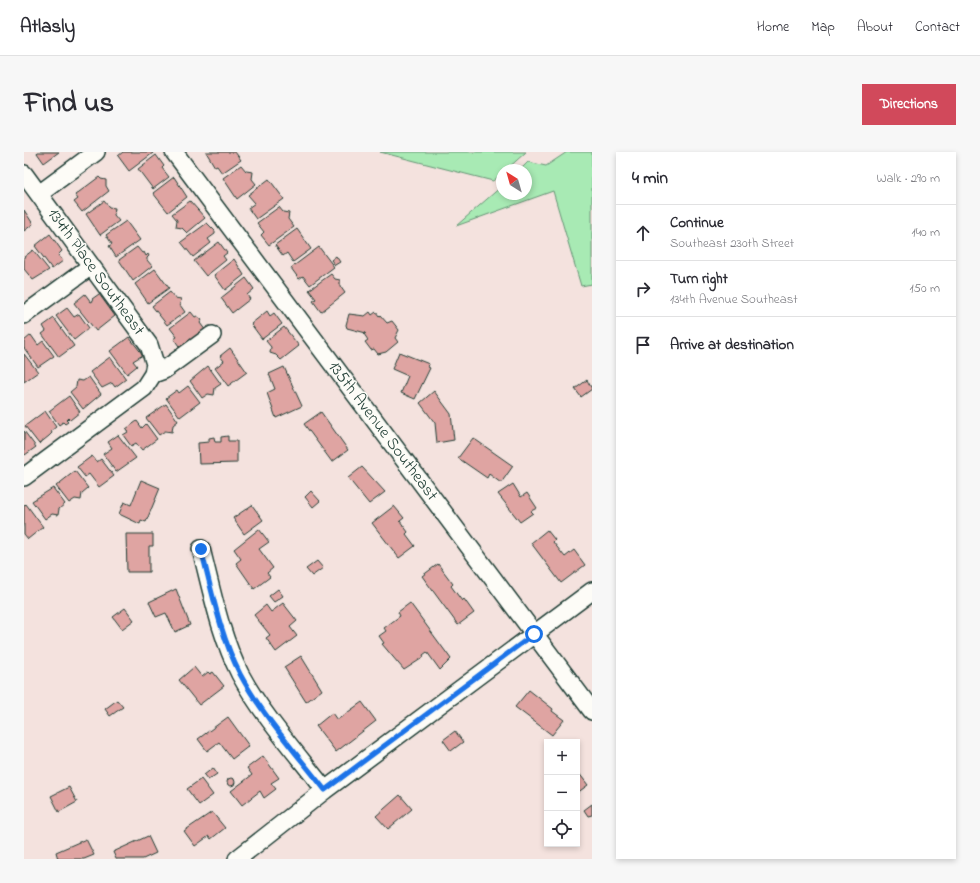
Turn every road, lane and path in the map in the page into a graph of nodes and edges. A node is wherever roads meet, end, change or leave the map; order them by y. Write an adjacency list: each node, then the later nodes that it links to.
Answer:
1 (96, 152): 4 (street)
2 (174, 152): 12 (street, 135th Avenue Southeast)
3 (24, 174): 4 (street, 134th Place Southeast)
4 (39, 194): 5 (street, 134th Place Southeast)
5 (91, 266): 6 (street); 8 (street, 134th Place Southeast)
6 (24, 316)
7 (212, 335): 8 (street)
8 (153, 374): 9 (street)
9 (24, 477)
10 (201, 549): 14 (street)
11 (592, 591): 12 (street)
12 (534, 634): 13 (street, 135th Avenue Southeast); 14 (street)
13 (592, 711)
14 (325, 790): 15 (street)
15 (237, 859)

